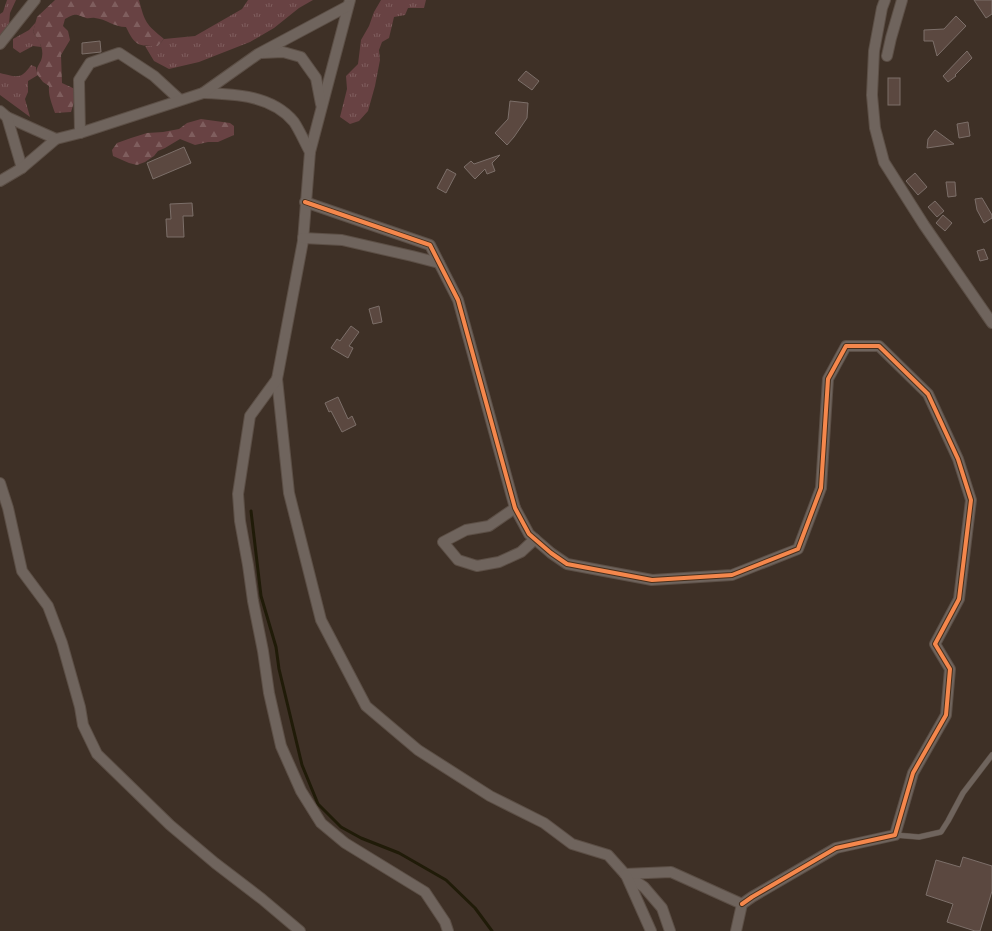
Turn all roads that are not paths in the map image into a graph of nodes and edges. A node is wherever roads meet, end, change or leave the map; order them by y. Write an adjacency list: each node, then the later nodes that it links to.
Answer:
1 (35, 0): 5 (street)
2 (885, 0): 20 (street)
3 (902, 0): 7 (street)
4 (349, 3): 6 (street); 10 (street)
5 (0, 44)
6 (258, 54): 8 (street); 10 (street)
7 (887, 56)
8 (203, 92): 9 (street); 14 (street)
9 (180, 99): 12 (street); 12 (street)
10 (322, 106): 14 (street)
11 (4, 114): 13 (street); 15 (street)
12 (80, 133): 13 (street)
13 (56, 139): 15 (street)
14 (310, 152): 17 (street)
15 (22, 168): 16 (street)
16 (1, 181)
17 (305, 202): 18 (street); 19 (street)
18 (303, 238): 19 (street); 21 (street)
19 (439, 263): 23 (street)
20 (992, 323)
21 (277, 379): 27 (street); 30 (street)
22 (0, 483): 29 (street)
23 (515, 508): 24 (street); 24 (street)
24 (535, 539): 26 (street)
25 (992, 755): 26 (lane)
26 (895, 835): 28 (street)
27 (625, 874): 28 (street); 31 (street); 32 (street)
28 (742, 904): 33 (street)
29 (300, 931)
30 (448, 931)
31 (651, 931)
32 (670, 931)
33 (736, 931)

